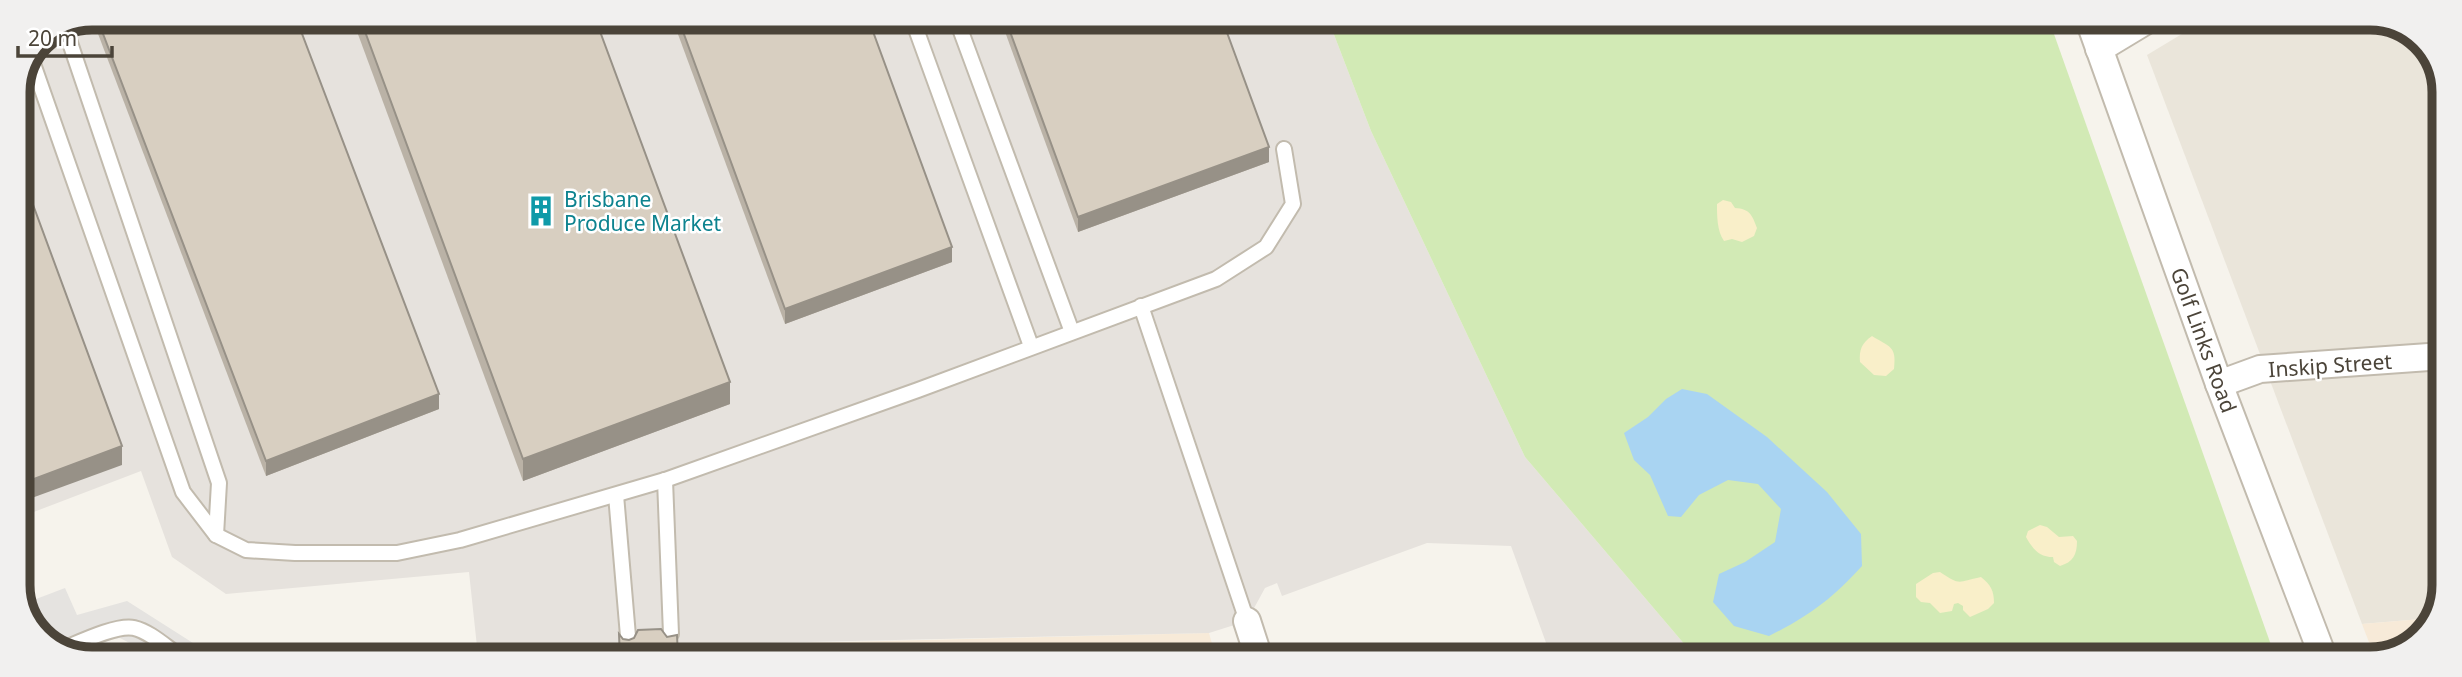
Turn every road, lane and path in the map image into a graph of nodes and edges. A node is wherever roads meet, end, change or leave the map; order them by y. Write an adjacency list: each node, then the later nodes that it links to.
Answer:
1 (916, 30): 11 (lane)
2 (960, 30): 10 (lane)
3 (2092, 30): 6 (street, Golf Links Road)
4 (2130, 30): 6 (street)
5 (67, 34): 16 (lane)
6 (2099, 49): 13 (street, Golf Links Road)
7 (34, 67): 16 (lane)
8 (1284, 149): 9 (lane)
9 (1141, 306): 10 (lane); 17 (lane)
10 (1072, 331): 11 (lane)
11 (1031, 346): 14 (lane)
12 (2432, 357): 13 (street, Inskip Street)
13 (2219, 384): 23 (street, Golf Links Road)
14 (665, 480): 15 (lane); 18 (lane)
15 (616, 495): 16 (lane); 19 (lane)
16 (216, 535)
17 (1247, 621): 22 (street)
18 (671, 634)
19 (628, 636)
20 (75, 645): 21 (lane)
21 (167, 647)
22 (1255, 647)
23 (2319, 647)

